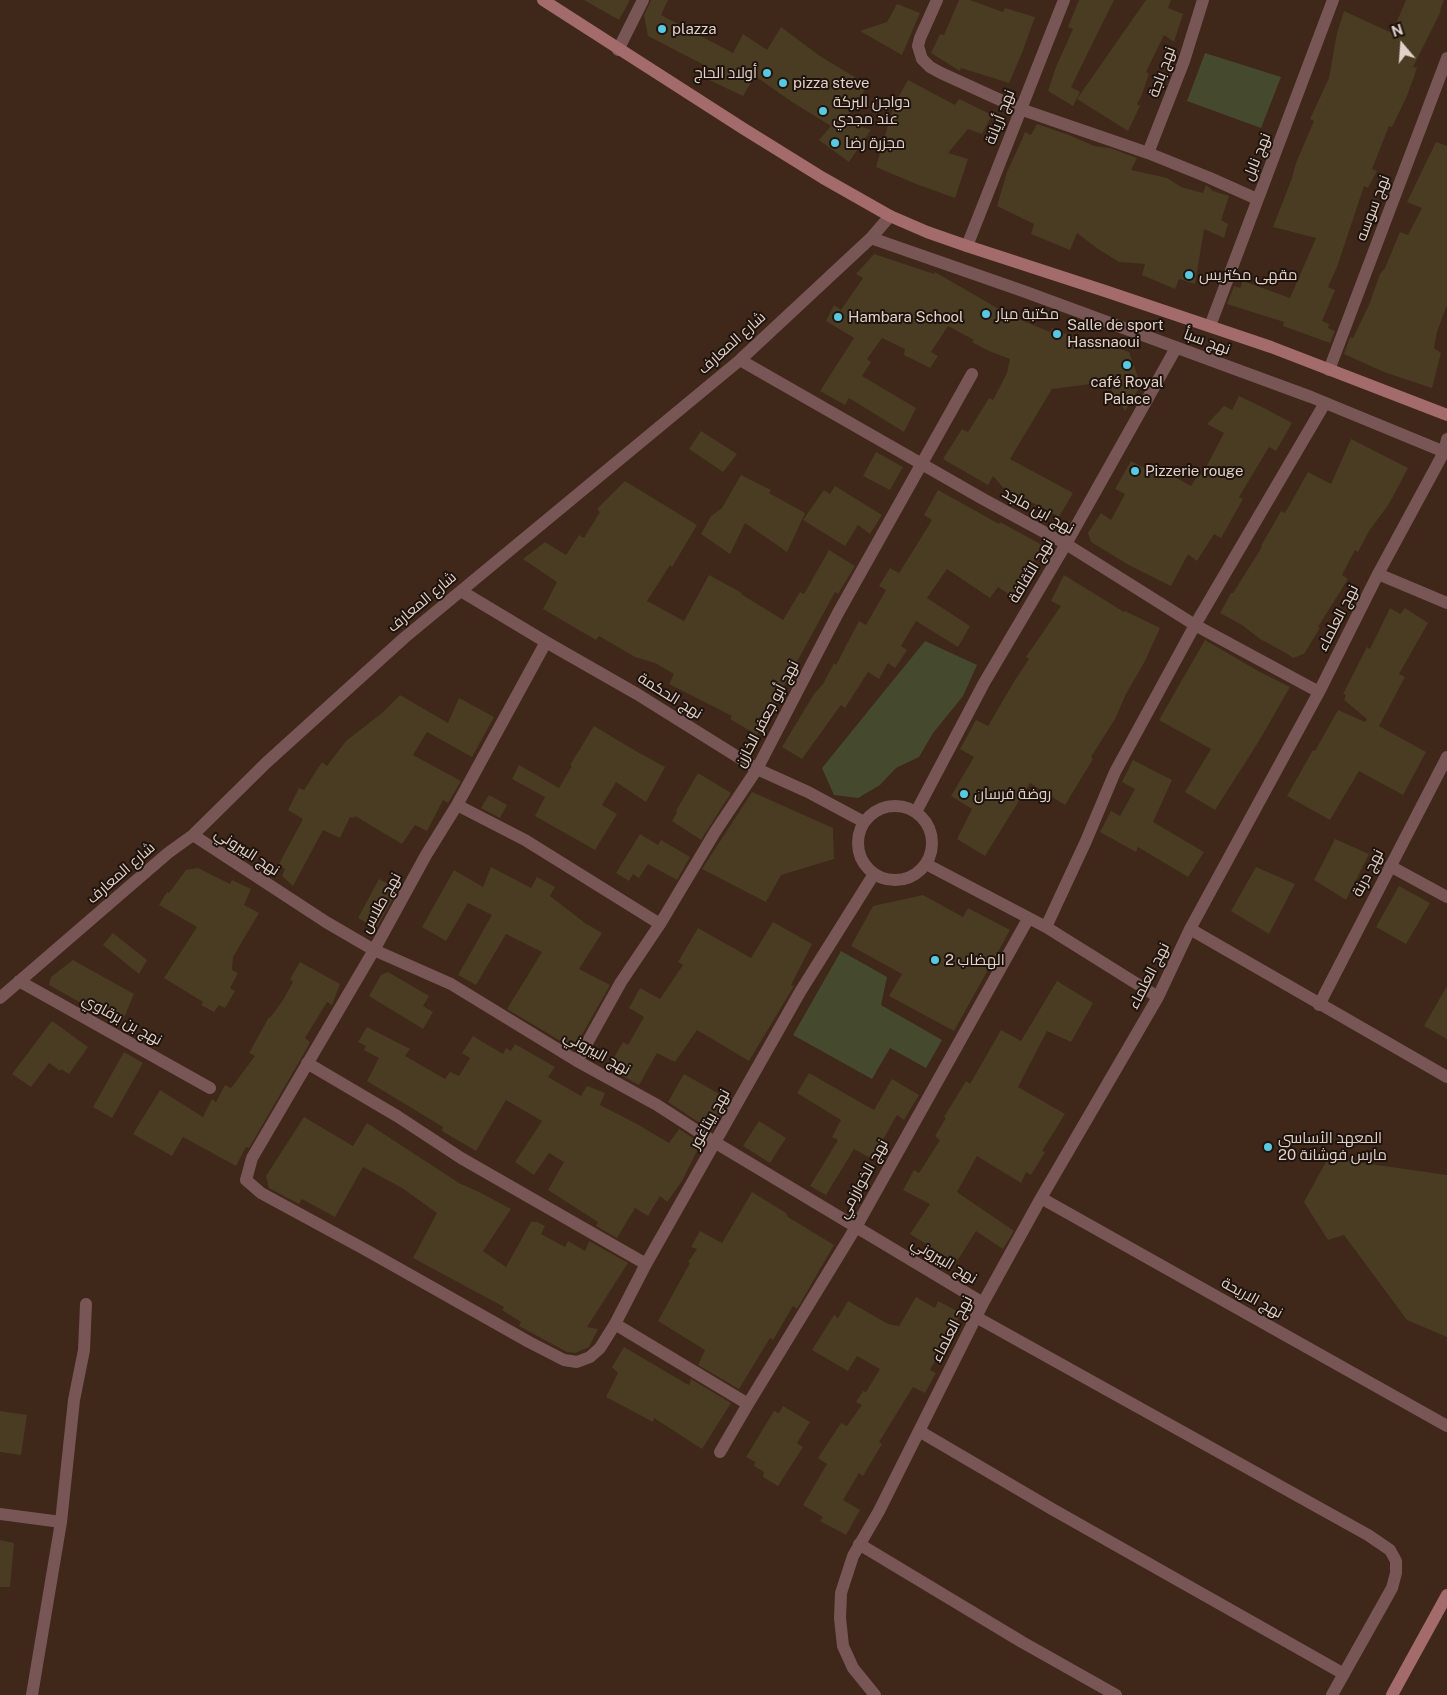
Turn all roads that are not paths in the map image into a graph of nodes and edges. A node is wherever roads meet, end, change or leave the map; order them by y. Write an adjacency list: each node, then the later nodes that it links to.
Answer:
1 (543, 0): 7 (street)
2 (643, 0): 7 (street)
3 (937, 0): 9 (street)
4 (1064, 0): 9 (street, نهج أريانة)
5 (1203, 0): 10 (street, نهج باجة)
6 (1333, 0): 11 (street, نهج نابل)
7 (618, 50): 12 (street)
8 (1447, 58): 18 (street, نهج سوسه)
9 (1020, 109): 10 (street); 14 (street, نهج أريانة)
10 (1148, 153): 11 (street)
11 (1257, 199): 15 (street, نهج نابل)
12 (890, 216): 13 (street); 14 (street)
13 (871, 238): 16 (street, نهج سبأ); 17 (street, شارع المعارف)
14 (967, 246): 15 (street)
15 (1210, 326): 18 (street)
16 (1176, 348): 20 (street, نهج سبأ); 25 (street, نهج الثقافة)
17 (740, 360): 24 (street, نهج ابن ماجد); 27 (street, شارع المعارف)
18 (1329, 370): 21 (street)
19 (972, 374): 24 (street, نهج أبو جعفر الخازن)
20 (1325, 403): 23 (street, نهج سبأ); 29 (street)
21 (1447, 415)
22 (1447, 439): 23 (street, نهج العلماء)
23 (1445, 453): 26 (street, نهج العلماء)
24 (923, 464): 25 (street, نهج ابن ماجد); 33 (street, نهج أبو جعفر الخازن)
25 (1066, 544): 29 (street, نهج ابن ماجد); 35 (street, نهج الثقافة)
26 (1378, 574): 28 (street); 31 (street, نهج العلماء)
27 (461, 591): 30 (street, نهج الحكمة); 37 (street, شارع المعارف)
28 (1447, 603)
29 (1195, 625): 31 (street, نهج ابن ماجد); 44 (street)
30 (546, 642): 33 (street, نهج الحكمة); 34 (street, نهج طلاس)
31 (1319, 692): 45 (street, نهج العلماء)
32 (1447, 757): 39 (street, نهج درنة)
33 (757, 769): 36 (street, نهج الحكمة); 43 (street, نهج أبو جعفر الخازن)
34 (457, 805): 43 (street); 46 (street, نهج طلاس)
35 (916, 812): 36 (street); 38 (street)
36 (864, 822): 40 (street)
37 (193, 835): 46 (street, نهج البيروني); 47 (street, شارع المعارف)
38 (926, 864): 40 (street); 42 (street)
39 (1390, 866): 41 (street); 50 (street, نهج درنة)
40 (874, 874): 55 (street, نهج بيتاغور)
41 (1447, 897)
42 (1028, 919): 44 (street); 57 (street, نهج الخوارزمي)
43 (660, 924): 51 (street, نهج أبو جعفر الخازن)
44 (1046, 927): 48 (street)
45 (1190, 929): 48 (street, نهج العلماء); 50 (street)
46 (374, 950): 51 (street, نهج البيروني); 52 (street, نهج طلاس)
47 (19, 981): 49 (street, شارع المعارف); 54 (street, نهج بن برقاوي)
48 (1158, 997): 56 (street, نهج العلماء)
49 (0, 998)
50 (1319, 1005): 53 (street)
51 (577, 1061): 55 (street, نهج البيروني)
52 (307, 1064): 58 (street); 63 (street, نهج طلاس)
53 (1447, 1077)
54 (210, 1088)
55 (716, 1143): 57 (street, نهج البيروني); 58 (street, نهج بيتاغور)
56 (1041, 1198): 59 (street, نهج العلماء); 65 (street, نهج الاريحة)
57 (856, 1227): 59 (street, نهج البيروني); 64 (street, نهج الخوارزمي)
58 (646, 1264): 62 (street, نهج بيتاغور)
59 (983, 1302): 61 (street, نهج العلماء)
60 (86, 1304): 69 (street)
61 (976, 1316): 66 (street, نهج العلماء); 72 (street)
62 (615, 1324): 63 (street, نهج بيتاغور); 64 (street)
63 (564, 1360)
64 (748, 1404): 67 (street, نهج الخوارزمي)
65 (1447, 1426)
66 (918, 1431): 70 (street, نهج العلماء); 72 (street)
67 (720, 1452)
68 (0, 1514): 69 (street)
69 (61, 1522): 73 (street)
70 (859, 1544): 74 (street, نهج العلماء); 75 (street)
71 (1447, 1594): 77 (street)
72 (1344, 1674): 76 (street)
73 (32, 1695)
74 (875, 1695)
75 (1116, 1695)
76 (1332, 1695)
77 (1392, 1695)

